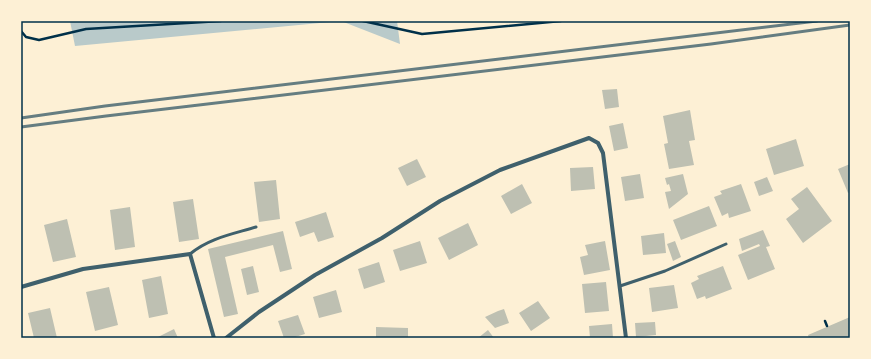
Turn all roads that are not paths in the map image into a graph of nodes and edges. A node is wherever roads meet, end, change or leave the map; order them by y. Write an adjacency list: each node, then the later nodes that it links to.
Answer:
1 (256, 227): 3 (lane)
2 (726, 244): 4 (lane)
3 (190, 254): 5 (street); 6 (street)
4 (620, 286): 7 (street); 8 (street)
5 (21, 287)
6 (214, 338)
7 (226, 338)
8 (626, 338)

